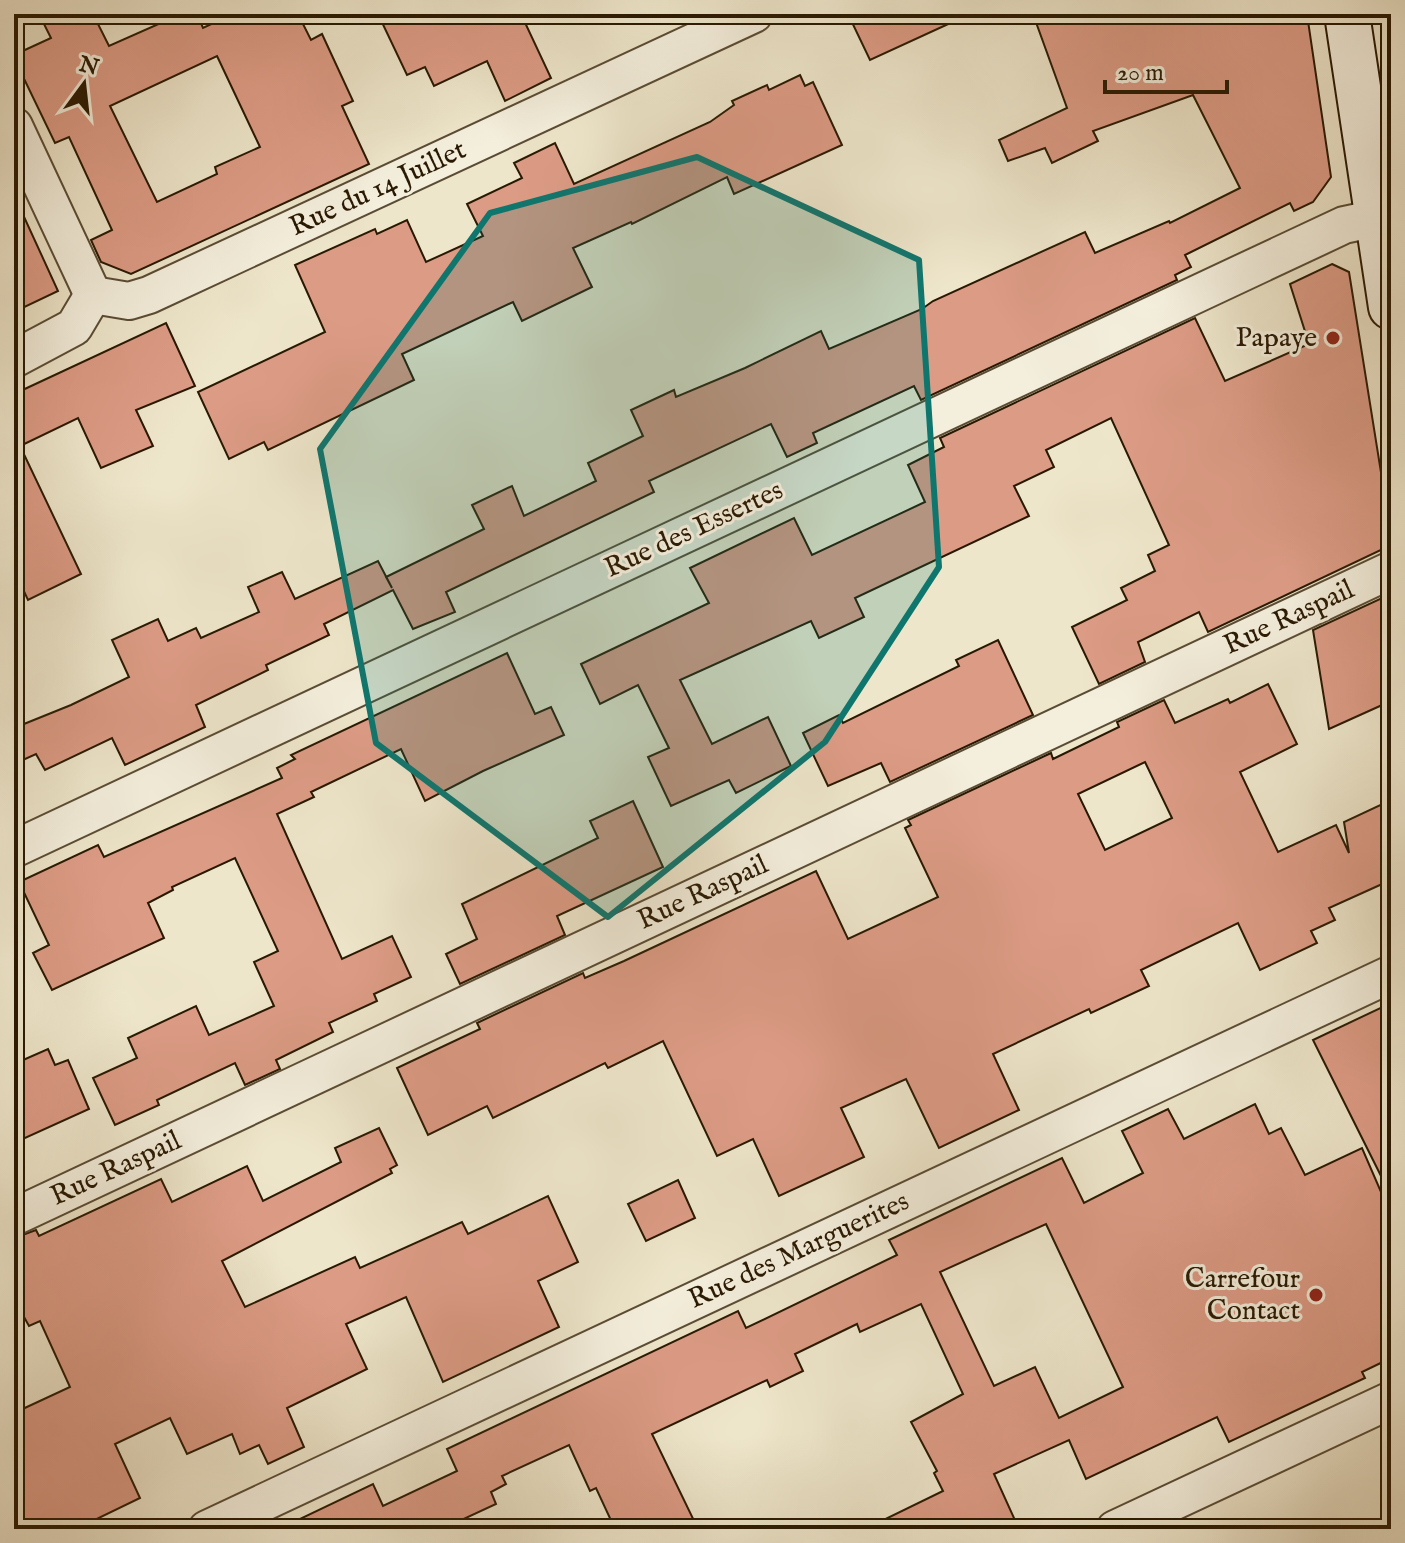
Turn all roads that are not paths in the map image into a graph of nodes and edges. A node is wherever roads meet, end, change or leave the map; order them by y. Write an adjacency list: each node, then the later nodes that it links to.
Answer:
1 (754, 14): 5 (street, Rue du 14 Juillet)
2 (1347, 14): 4 (street)
3 (14, 126): 5 (street)
4 (1377, 218): 6 (street); 9 (street, Rue des Essertes)
5 (93, 295): 7 (street)
6 (1391, 307)
7 (14, 359)
8 (1391, 570): 11 (street, Rue Raspail)
9 (14, 849)
10 (1391, 974): 13 (street, Rue des Marguerites)
11 (14, 1217)
12 (1391, 1400): 14 (street)
13 (207, 1529)
14 (1115, 1529)

